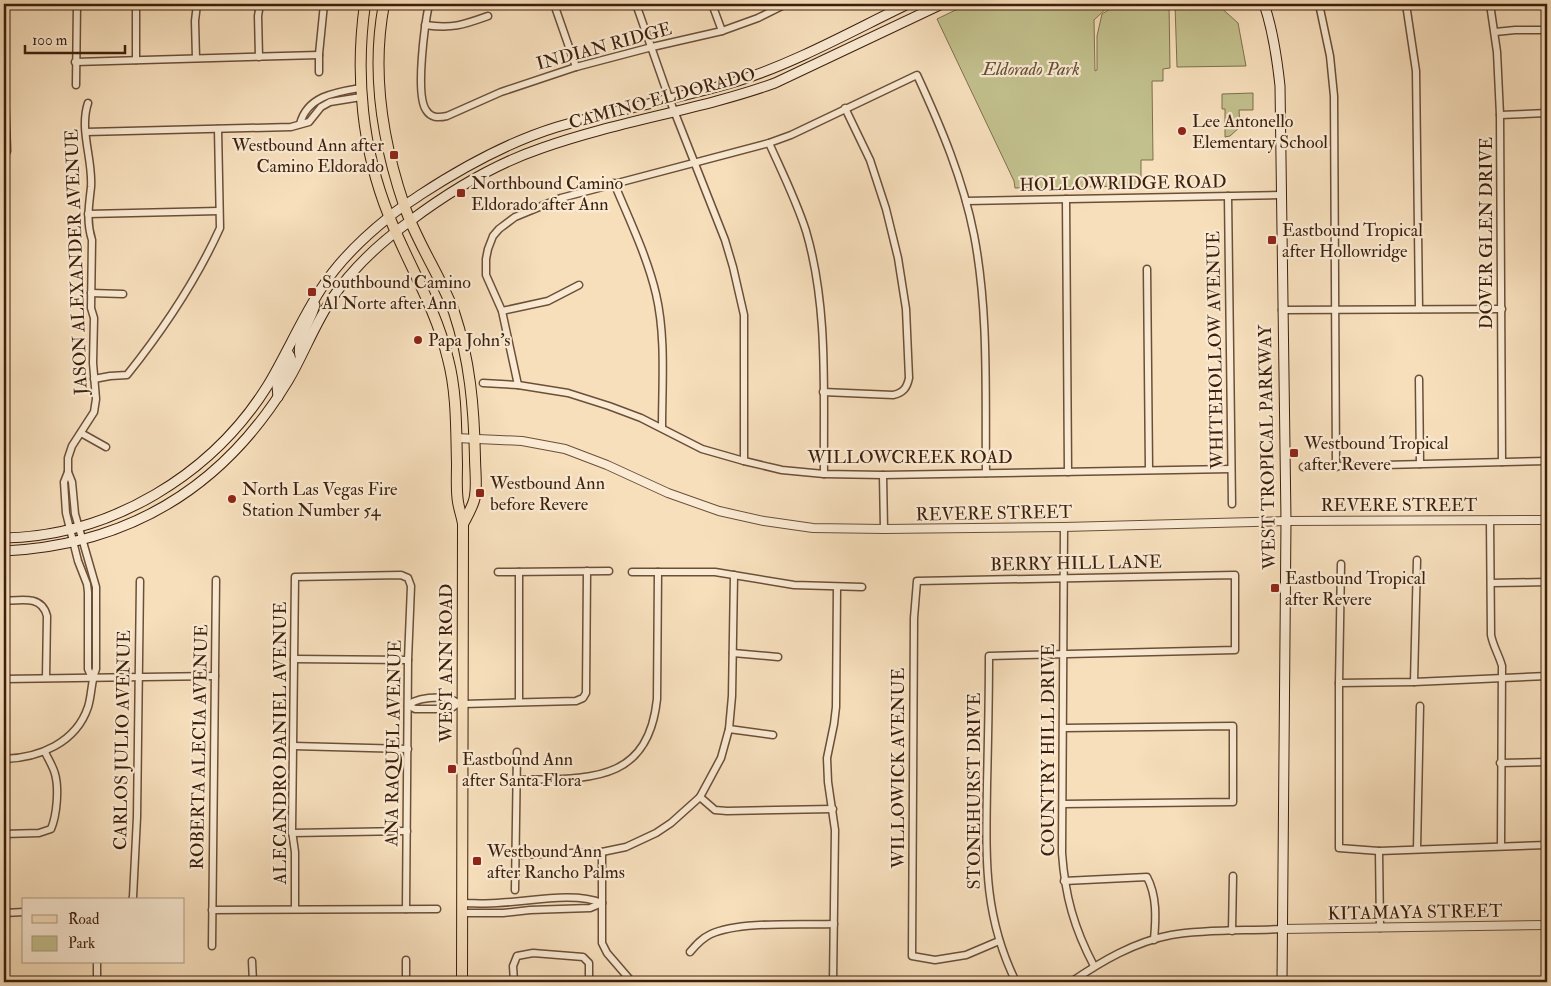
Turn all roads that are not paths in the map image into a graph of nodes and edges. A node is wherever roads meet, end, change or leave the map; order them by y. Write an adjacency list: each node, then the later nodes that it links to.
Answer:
1 (77, 4): 29 (street)
2 (136, 4): 28 (street)
3 (197, 4): 27 (street)
4 (260, 4): 26 (street)
5 (324, 4): 25 (street)
6 (365, 4): 35 (main road, WEST ANN ROAD)
7 (384, 4): 52 (main road, WEST ANN ROAD)
8 (429, 4): 20 (street)
9 (554, 4): 31 (street)
10 (636, 4): 24 (street)
11 (712, 4): 22 (street)
12 (786, 4): 22 (street, INDIAN RIDGE)
13 (908, 4): 36 (main road, CAMINO ELDORADO)
14 (942, 4): 39 (main road, CAMINO ELDORADO)
15 (1264, 4): 48 (main road, WEST TROPICAL PARKWAY)
16 (1319, 4): 66 (street)
17 (1406, 4): 64 (street)
18 (1490, 4): 23 (street, DOVER GLEN DRIVE)
19 (488, 16): 20 (street)
20 (425, 25): 31 (street, INDIAN RIDGE)
21 (1547, 30): 23 (street)
22 (722, 31): 24 (street, INDIAN RIDGE)
23 (1495, 32): 41 (street, DOVER GLEN DRIVE)
24 (652, 47): 31 (street, INDIAN RIDGE); 36 (street)
25 (319, 55): 26 (street); 32 (street)
26 (259, 57): 27 (street)
27 (196, 58): 28 (street)
28 (136, 60): 29 (street)
29 (75, 62): 34 (street)
30 (4, 63): 33 (street)
31 (576, 67)
32 (319, 72)
33 (4, 81): 45 (street)
34 (76, 84)
35 (361, 93): 42 (street); 55 (main road, WEST ANN ROAD)
36 (669, 98): 39 (street); 52 (main road, CAMINO ELDORADO)
37 (88, 103): 43 (street, JASON ALEXANDER AVENUE)
38 (845, 108): 44 (street); 51 (street); 74 (street)
39 (674, 111): 46 (street); 56 (main road, CAMINO ELDORADO)
40 (1547, 113): 41 (street)
41 (1500, 115): 63 (street, DOVER GLEN DRIVE)
42 (218, 129): 43 (street); 53 (street)
43 (86, 132): 54 (street, JASON ALEXANDER AVENUE)
44 (769, 143): 46 (street); 74 (street)
45 (4, 158)
46 (694, 163): 47 (street); 81 (street)
47 (614, 183): 67 (street); 76 (street)
48 (1281, 195): 49 (street, HOLLOWRIDGE ROAD); 65 (main road, WEST TROPICAL PARKWAY)
49 (1228, 196): 50 (street, HOLLOWRIDGE ROAD); 87 (street, WHITEHOLLOW AVENUE)
50 (1066, 199): 51 (street, HOLLOWRIDGE ROAD); 89 (street)
51 (966, 201): 90 (street)
52 (404, 206): 55 (main road, CAMINO ELDORADO); 56 (main road, WEST ANN ROAD)
53 (219, 211): 54 (street); 70 (street)
54 (88, 214): 60 (street, JASON ALEXANDER AVENUE)
55 (389, 216): 57 (main road, WEST ANN ROAD); 62 (main road, CAMINO ELDORADO)
56 (410, 220): 57 (main road, CAMINO ELDORADO); 79 (main road, WEST ANN ROAD)
57 (396, 231): 69 (main road, CAMINO ELDORADO); 78 (main road, WEST ANN ROAD)
58 (1147, 269): 88 (street)
59 (579, 285): 67 (street)
60 (91, 294): 61 (street); 70 (street, JASON ALEXANDER AVENUE)
61 (123, 294)
62 (316, 297): 68 (main road); 69 (main road)
63 (1502, 308): 64 (street); 83 (street, DOVER GLEN DRIVE)
64 (1419, 309): 66 (street)
65 (1282, 310): 66 (street); 96 (main road, WEST TROPICAL PARKWAY)
66 (1335, 310): 85 (street)
67 (502, 311): 73 (street)
68 (287, 351): 75 (main road); 99 (main road)
69 (300, 356): 75 (main road, CAMINO ELDORADO)
70 (94, 379): 77 (street, JASON ALEXANDER AVENUE)
71 (1419, 379): 84 (street)
72 (483, 383): 73 (street, WILLOWCREEK ROAD)
73 (518, 385): 76 (street, WILLOWCREEK ROAD)
74 (823, 392): 91 (street)
75 (278, 397): 102 (main road, CAMINO ELDORADO)
76 (662, 428): 81 (street, WILLOWCREEK ROAD)
77 (81, 433): 80 (street); 99 (street, JASON ALEXANDER AVENUE)
78 (456, 438): 79 (street, REVERE STREET); 97 (main road, WEST ANN ROAD)
79 (475, 439): 97 (main road, WEST ANN ROAD); 100 (street, REVERE STREET)
80 (106, 447)
81 (744, 461): 91 (street, WILLOWCREEK ROAD)
82 (1547, 461): 83 (street)
83 (1502, 462): 84 (street)
84 (1420, 464): 85 (street)
85 (1336, 467): 86 (street)
86 (1303, 468)
87 (1231, 469): 88 (street, WILLOWCREEK ROAD); 93 (street, WHITEHOLLOW AVENUE)
88 (1149, 470): 89 (street, WILLOWCREEK ROAD)
89 (1068, 472): 90 (street, WILLOWCREEK ROAD)
90 (986, 473): 92 (street, WILLOWCREEK ROAD)
91 (824, 474): 92 (street, WILLOWCREEK ROAD)
92 (883, 475): 100 (street)
93 (1232, 504)
94 (1490, 520): 95 (street, REVERE STREET); 96 (street, REVERE STREET); 119 (street)
95 (1547, 520)
96 (1286, 521): 98 (street, REVERE STREET); 179 (main road, WEST TROPICAL PARKWAY)
97 (463, 524): 139 (main road, WEST ANN ROAD)
98 (1064, 527): 100 (street, REVERE STREET); 113 (street, COUNTRY HILL DRIVE)
99 (75, 528): 101 (main road); 102 (street, JASON ALEXANDER AVENUE)
100 (884, 530)
101 (4, 538)
102 (78, 541): 103 (main road, CAMINO ELDORADO); 133 (street, JASON ALEXANDER AVENUE)
103 (4, 551)
104 (1417, 560): 135 (street)
105 (1342, 564): 136 (street)
106 (586, 571): 107 (street); 109 (street); 137 (street)
107 (609, 571)
108 (498, 572): 109 (street)
109 (519, 572): 137 (street)
110 (632, 572): 111 (street)
111 (658, 572): 112 (street); 151 (street)
112 (734, 576): 120 (street); 123 (street)
113 (1064, 577): 117 (street, BERRY HILL LANE); 124 (street, COUNTRY HILL DRIVE); 124 (street, BERRY HILL LANE)
114 (408, 578): 126 (street, ALECANDRO DANIEL AVENUE); 127 (street, ANA RAQUEL AVENUE)
115 (216, 580): 128 (street, ROBERTA ALECIA AVENUE)
116 (140, 581): 130 (street, CARLOS JULIO AVENUE)
117 (917, 581): 182 (street, WILLOWICK AVENUE)
118 (1547, 582): 119 (street)
119 (1491, 583): 131 (street)
120 (837, 587): 121 (street); 154 (street)
121 (862, 587)
122 (4, 601): 132 (street)
123 (733, 653): 125 (street); 142 (street)
124 (1063, 654): 141 (street, COUNTRY HILL DRIVE); 182 (street, STONEHURST DRIVE)
125 (778, 657)
126 (294, 659): 127 (street); 144 (street, ALECANDRO DANIEL AVENUE)
127 (408, 660): 138 (street, ANA RAQUEL AVENUE)
128 (215, 676): 130 (street); 173 (street, ROBERTA ALECIA AVENUE)
129 (1547, 676): 131 (street)
130 (139, 677): 133 (street); 167 (street, CARLOS JULIO AVENUE)
131 (1501, 677): 135 (street); 150 (street)
132 (46, 678): 133 (street); 134 (street)
133 (92, 678): 146 (street, JASON ALEXANDER AVENUE)
134 (4, 679)
135 (1414, 682): 136 (street)
136 (1339, 683): 161 (street)
137 (519, 702): 139 (street)
138 (408, 704): 139 (street); 139 (street); 145 (street, ANA RAQUEL AVENUE)
139 (460, 704): 169 (main road, WEST ANN ROAD)
140 (1420, 706): 160 (street)
141 (1064, 728): 153 (street, COUNTRY HILL DRIVE); 153 (street)
142 (729, 729): 143 (street); 152 (street)
143 (772, 735)
144 (293, 746): 145 (street); 156 (street, ALECANDRO DANIEL AVENUE)
145 (408, 749): 155 (street, ANA RAQUEL AVENUE)
146 (45, 752): 148 (street); 157 (street)
147 (517, 752): 151 (street)
148 (4, 758)
149 (1547, 762): 150 (street)
150 (1500, 763): 158 (street)
151 (517, 780): 163 (street)
152 (700, 797): 154 (street); 162 (street)
153 (1063, 804): 165 (street, COUNTRY HILL DRIVE)
154 (832, 809): 176 (street)
155 (407, 832): 156 (street); 171 (street, ANA RAQUEL AVENUE)
156 (292, 833): 170 (street, ALECANDRO DANIEL AVENUE)
157 (4, 834)
158 (1501, 845): 159 (street); 160 (street)
159 (1547, 845)
160 (1417, 849): 161 (street)
161 (1379, 850): 178 (street)
162 (602, 852): 163 (street); 168 (street)
163 (516, 855): 166 (street)
164 (1233, 876): 180 (street)
165 (1064, 881): 181 (street); 188 (street, COUNTRY HILL DRIVE)
166 (516, 890)
167 (132, 898)
168 (602, 903): 169 (street); 169 (street); 195 (street)
169 (462, 908): 192 (main road, WEST ANN ROAD)
170 (295, 909): 171 (street); 173 (street)
171 (406, 909): 172 (street)
172 (437, 909)
173 (212, 910): 183 (street, ROBERTA ALECIA AVENUE)
174 (4, 912): 175 (street)
175 (22, 912)
176 (834, 924): 184 (street); 196 (street)
177 (1547, 925): 178 (street, KITAMAYA STREET)
178 (1380, 928): 179 (street, KITAMAYA STREET)
179 (1282, 929): 180 (street); 199 (main road, WEST TROPICAL PARKWAY)
180 (1232, 931): 181 (street)
181 (1154, 940): 188 (street)
182 (999, 941): 197 (street, STONEHURST DRIVE)
183 (212, 946)
184 (690, 952)
185 (406, 960): 191 (street)
186 (252, 961): 190 (street)
187 (97, 964): 189 (street)
188 (1094, 966): 198 (street)
189 (97, 982)
190 (253, 982)
191 (406, 982)
192 (462, 982)
193 (514, 982): 194 (street)
194 (590, 982)
195 (632, 982)
196 (833, 982)
197 (1016, 982)
198 (1072, 982)
199 (1282, 982)

